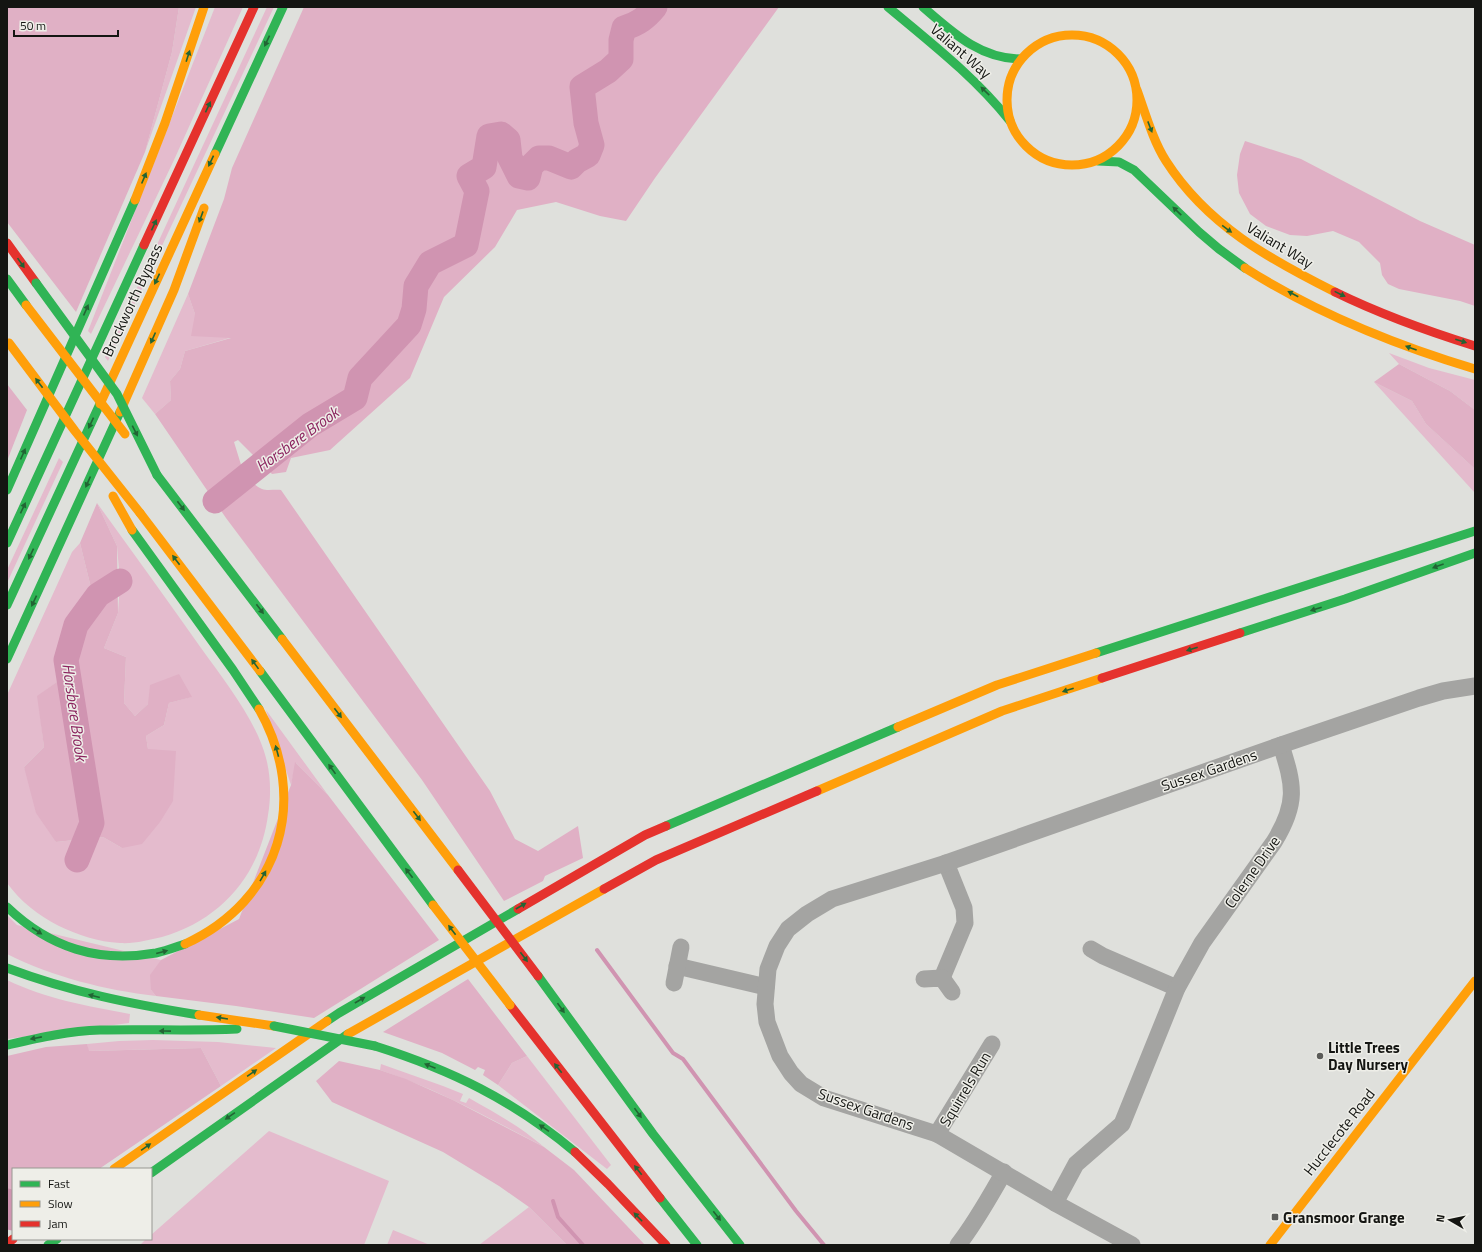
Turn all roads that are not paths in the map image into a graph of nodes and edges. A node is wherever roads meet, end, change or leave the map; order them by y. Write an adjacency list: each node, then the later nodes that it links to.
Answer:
1 (204, 7): 20 (main road, one-way to 1)
2 (254, 7): 22 (main road, Brockworth Bypass, one-way to 2)
3 (283, 7): 7 (main road, Brockworth Bypass, one-way to 7)
4 (888, 7): 9 (main road, Valiant Way, one-way to 4)
5 (923, 7): 6 (main road, Valiant Way)
6 (1021, 59): 8 (main road); 9 (main road)
7 (252, 75): 11 (main road); 24 (main road, Brockworth Bypass, one-way to 24)
8 (1137, 90): 10 (main road); 16 (main road, Valiant Way, one-way to 16)
9 (1010, 121): 10 (main road)
10 (1098, 161): 17 (main road, one-way to 10)
11 (218, 169)
12 (208, 198): 25 (main road, one-way to 25)
13 (7, 243): 19 (main road, one-way to 19, bridge)
14 (7, 279): 19 (main road, bridge)
15 (8, 341): 18 (main road, one-way to 15, bridge)
16 (1475, 346)
17 (1475, 369)
18 (75, 431): 29 (main road, one-way to 18, bridge); 50 (main road, one-way to 18, bridge)
19 (157, 475): 51 (main road, one-way to 51, bridge)
20 (7, 490)
21 (1475, 531): 45 (main road, one-way to 21)
22 (7, 544)
23 (1475, 553): 46 (main road, one-way to 46)
24 (7, 605)
25 (7, 659)
26 (1475, 686): 27 (street, Sussex Gardens)
27 (1281, 745): 28 (street, Sussex Gardens); 39 (street, Colerne Drive)
28 (946, 863): 34 (street); 38 (street, Sussex Gardens)
29 (7, 907)
30 (681, 946): 32 (street)
31 (1097, 958): 39 (street)
32 (677, 966): 37 (street); 38 (street)
33 (7, 968): 41 (main road, one-way to 33)
34 (942, 978): 35 (street); 40 (street)
35 (924, 979)
36 (1475, 982): 54 (main road, Hucclecote Road)
37 (674, 983)
38 (766, 987): 44 (street, Sussex Gardens)
39 (1177, 988): 48 (street, Colerne Drive)
40 (952, 992)
41 (274, 1026): 43 (main road, one-way to 43); 49 (main road, one-way to 41, bridge)
42 (992, 1044): 44 (street, Squirrels Run)
43 (7, 1045)
44 (937, 1134): 47 (street, Sussex Gardens)
45 (115, 1168)
46 (152, 1171)
47 (1004, 1172): 48 (street, Sussex Gardens); 52 (street)
48 (1055, 1203): 53 (street, Sussex Gardens)
49 (666, 1245)
50 (697, 1245)
51 (740, 1245)
52 (958, 1245)
53 (1132, 1245)
54 (1270, 1245)

